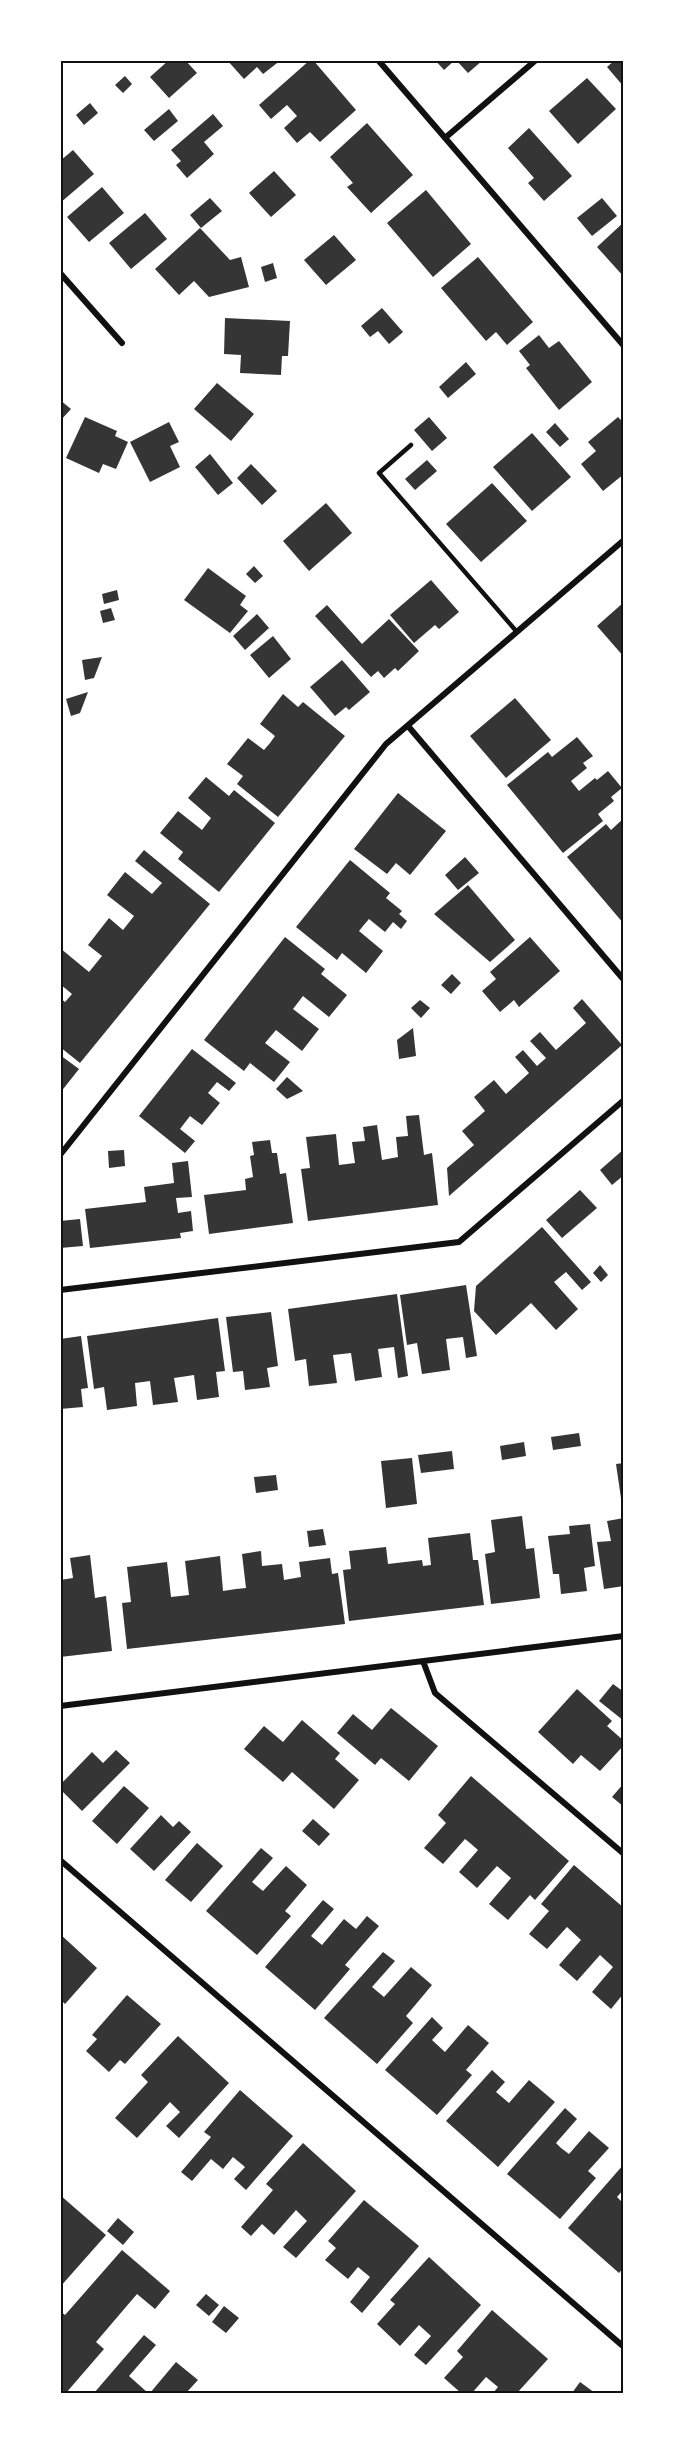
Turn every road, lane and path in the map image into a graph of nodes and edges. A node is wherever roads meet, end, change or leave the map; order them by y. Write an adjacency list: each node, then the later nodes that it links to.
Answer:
1 (378, 60): 3 (street)
2 (536, 60): 3 (street)
3 (445, 138): 6 (street)
4 (60, 273): 5 (street)
5 (122, 344)
6 (624, 346)
7 (411, 445): 9 (lane)
8 (624, 540): 9 (street)
9 (516, 632): 10 (street)
10 (408, 726): 11 (street); 13 (street)
11 (624, 980)
12 (624, 1100): 14 (street)
13 (60, 1155)
14 (60, 1290)
15 (624, 1636): 16 (street)
16 (423, 1661): 17 (street); 18 (street)
17 (60, 1706)
18 (624, 1854)
19 (60, 1860): 20 (street)
20 (624, 2347)

